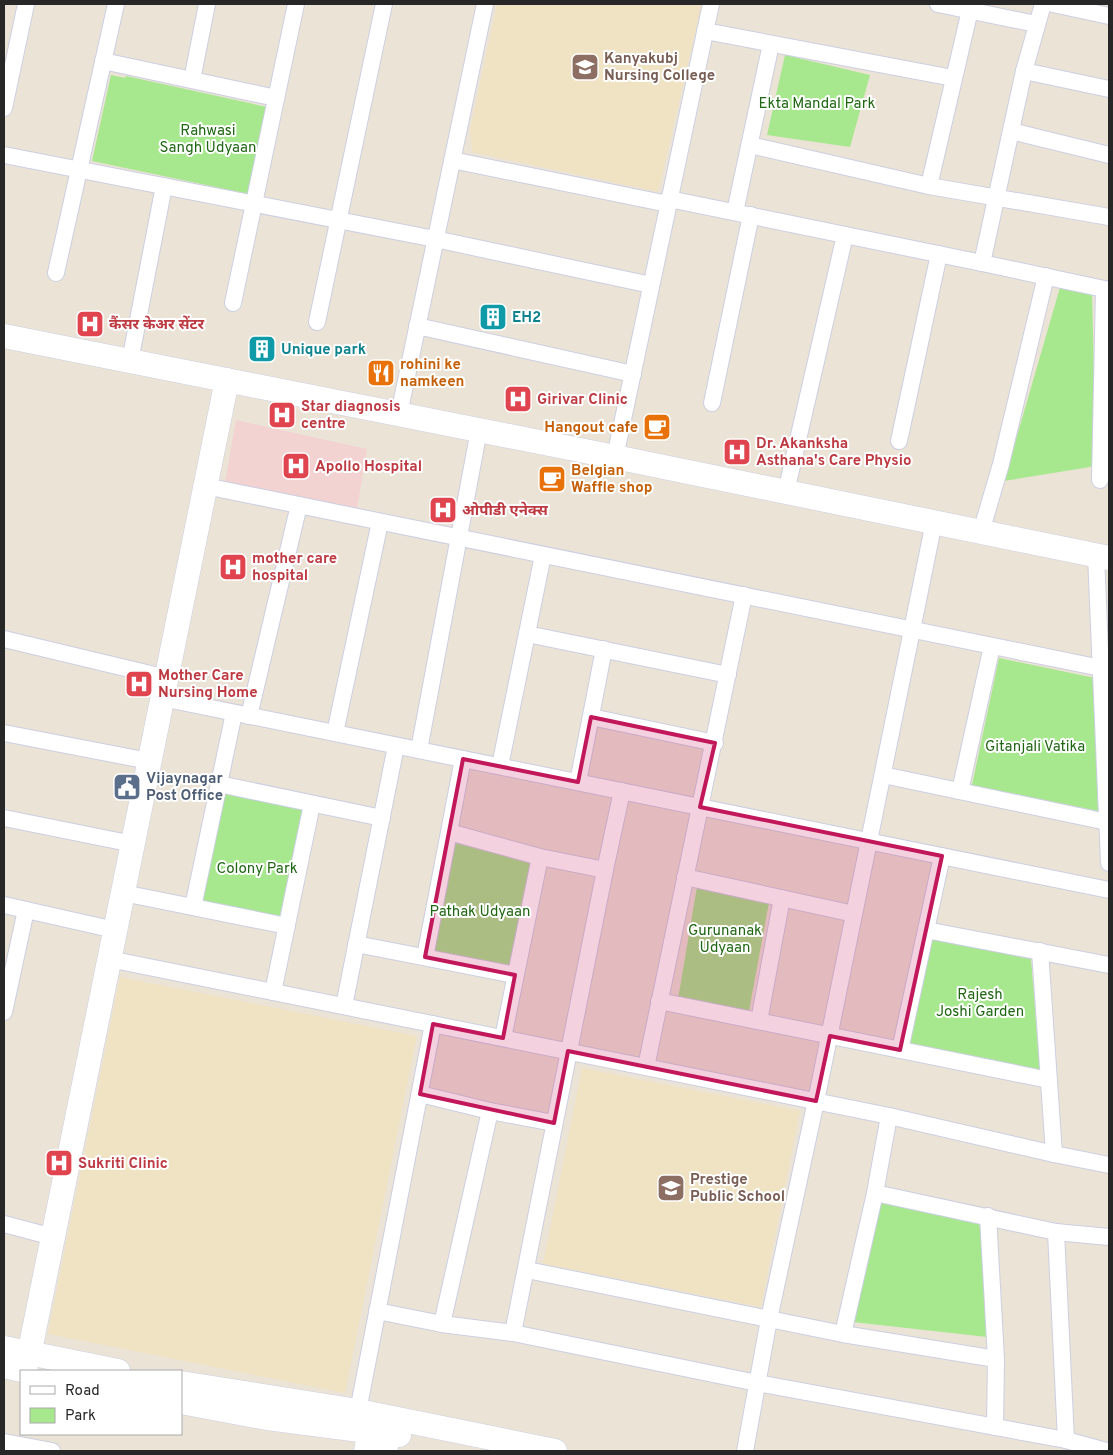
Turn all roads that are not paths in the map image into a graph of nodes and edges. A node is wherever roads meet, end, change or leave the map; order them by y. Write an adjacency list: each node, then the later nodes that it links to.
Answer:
1 (26, 4): 21 (street)
2 (116, 4): 16 (street)
3 (207, 4): 19 (street)
4 (296, 4): 22 (street)
5 (384, 4): 37 (street)
6 (485, 4): 27 (street)
7 (711, 4): 14 (street)
8 (938, 4): 11 (street)
9 (1043, 4): 13 (street)
10 (1053, 4): 12 (street)
11 (970, 10): 13 (street); 18 (street)
12 (1109, 16)
13 (1036, 24): 17 (street)
14 (705, 30): 15 (street); 32 (street)
15 (771, 44): 18 (street); 24 (street)
16 (103, 61): 19 (street); 28 (street)
17 (1024, 71): 20 (street); 23 (street)
18 (954, 78): 30 (street)
19 (192, 80): 22 (street)
20 (1109, 89)
21 (5, 97)
22 (276, 98): 33 (street)
23 (1011, 131): 26 (street); 31 (street)
24 (750, 145): 30 (street); 34 (street)
25 (4, 155): 28 (street)
26 (1109, 155)
27 (452, 160): 32 (street); 39 (street)
28 (79, 170): 29 (street); 42 (street)
29 (164, 186): 33 (street); 50 (street)
30 (929, 186): 31 (street)
31 (996, 197): 36 (street); 41 (street)
32 (669, 202): 34 (street); 44 (street)
33 (254, 204): 37 (street); 46 (street)
34 (735, 212): 35 (street)
35 (751, 216): 38 (street); 53 (street)
36 (1109, 217)
37 (338, 220): 39 (street); 47 (street)
38 (845, 235): 40 (street); 60 (street)
39 (436, 239): 44 (street); 48 (street)
40 (939, 254): 41 (street); 56 (street)
41 (982, 263): 43 (street)
42 (56, 273)
43 (1046, 276): 45 (street); 64 (street)
44 (651, 285): 51 (street)
45 (1106, 290): 58 (street)
46 (233, 303)
47 (317, 322)
48 (417, 326): 51 (street); 54 (street)
49 (4, 336): 50 (street)
50 (130, 361): 52 (street)
51 (633, 374): 57 (street)
52 (227, 380): 54 (street); 59 (street)
53 (712, 403)
54 (399, 414): 55 (street)
55 (479, 430): 57 (street); 65 (street)
56 (899, 441)
57 (615, 457): 60 (street)
58 (1100, 480)
59 (205, 486): 61 (street); 76 (street)
60 (786, 492): 63 (street)
61 (298, 505): 62 (street); 77 (street)
62 (380, 522): 65 (street); 80 (street)
63 (934, 522): 64 (street); 69 (street)
64 (981, 532): 67 (street)
65 (459, 538): 66 (street); 83 (street)
66 (543, 555): 68 (street); 70 (street)
67 (1102, 556): 74 (street)
68 (744, 596): 69 (street); 75 (street)
69 (912, 630): 72 (street); 87 (street)
70 (527, 634): 73 (street); 86 (street)
71 (4, 639): 76 (street)
72 (992, 646): 74 (street); 91 (street)
73 (604, 649): 75 (street); 78 (street)
74 (1101, 668): 96 (street)
75 (728, 675): 81 (street)
76 (164, 688): 77 (street); 85 (street)
77 (242, 714): 80 (street); 89 (street)
78 (591, 718): 81 (street); 88 (street)
79 (4, 733): 85 (street)
80 (335, 733): 82 (street)
81 (715, 743): 93 (street)
82 (396, 746): 83 (street); 95 (street)
83 (418, 750): 84 (street)
84 (463, 759): 86 (street); 97 (street)
85 (149, 761): 99 (street)
86 (500, 766): 88 (street)
87 (883, 775): 91 (street); 98 (street)
88 (578, 782): 90 (street)
89 (219, 784): 92 (street); 109 (street)
90 (622, 791): 93 (street); 103 (street)
91 (960, 791): 96 (street)
92 (312, 804): 95 (street); 112 (street)
93 (700, 807): 98 (street); 104 (street)
94 (4, 818): 99 (street)
95 (382, 818): 115 (street)
96 (1107, 822): 102 (street)
97 (449, 832): 101 (street); 117 (street)
98 (869, 841): 100 (street); 111 (street)
99 (133, 844): 106 (street)
100 (942, 856): 105 (street); 114 (street)
101 (540, 857): 103 (street); 120 (street)
102 (1109, 863)
103 (605, 870): 130 (street)
104 (686, 876): 107 (street); 122 (street)
105 (1109, 890)
106 (123, 893): 109 (street); 113 (street)
107 (782, 898): 111 (street); 125 (street)
108 (4, 905): 110 (street)
109 (193, 907): 112 (street)
110 (26, 910): 113 (street); 124 (street)
111 (854, 914): 127 (street)
112 (287, 926): 121 (street)
113 (115, 930): 118 (street)
114 (926, 930): 116 (street); 129 (street)
115 (356, 944): 117 (street); 123 (street)
116 (1040, 951): 119 (street); 132 (street)
117 (425, 957): 120 (street)
118 (109, 959): 121 (street); 144 (street)
119 (1109, 965)
120 (515, 975): 128 (street)
121 (273, 992): 123 (street)
122 (660, 1001): 125 (street); 131 (street)
123 (344, 1006): 126 (street)
124 (4, 1012)
125 (759, 1021): 127 (street)
126 (433, 1024): 128 (street); 133 (street)
127 (830, 1036): 129 (street); 134 (street)
128 (503, 1038): 130 (street)
129 (900, 1050): 132 (street)
130 (568, 1051): 131 (street); 137 (street)
131 (646, 1067): 134 (street)
132 (1048, 1080): 138 (street)
133 (420, 1094): 135 (street); 147 (street)
134 (816, 1101): 136 (street); 148 (street)
135 (490, 1111): 137 (street); 149 (street)
136 (889, 1116): 138 (street); 140 (street)
137 (554, 1123): 146 (street)
138 (1054, 1154): 139 (street)
139 (1109, 1165)
140 (876, 1193): 141 (street); 151 (street)
141 (988, 1216): 143 (street); 153 (street)
142 (4, 1224): 144 (street)
143 (1056, 1232): 145 (street); 162 (street)
144 (53, 1237): 155 (street)
145 (1109, 1237)
146 (527, 1270): 148 (street); 150 (street)
147 (377, 1311): 149 (street); 161 (street)
148 (769, 1320): 151 (street); 158 (street)
149 (442, 1324): 150 (street)
150 (513, 1333): 158 (street)
151 (843, 1334): 153 (street)
152 (4, 1348): 155 (street)
153 (996, 1359): 160 (street)
154 (4, 1366): 155 (street)
155 (30, 1366): 156 (street)
156 (100, 1370)
157 (182, 1382): 161 (street)
158 (757, 1383): 160 (street); 168 (street)
159 (182, 1402): 161 (street)
160 (995, 1426): 162 (street)
161 (376, 1433): 166 (street); 167 (street)
162 (1066, 1440): 169 (street)
163 (4, 1442): 164 (street)
164 (21, 1443): 165 (street)
165 (52, 1451)
166 (472, 1451)
167 (555, 1451)
168 (745, 1451)
169 (1106, 1451)

